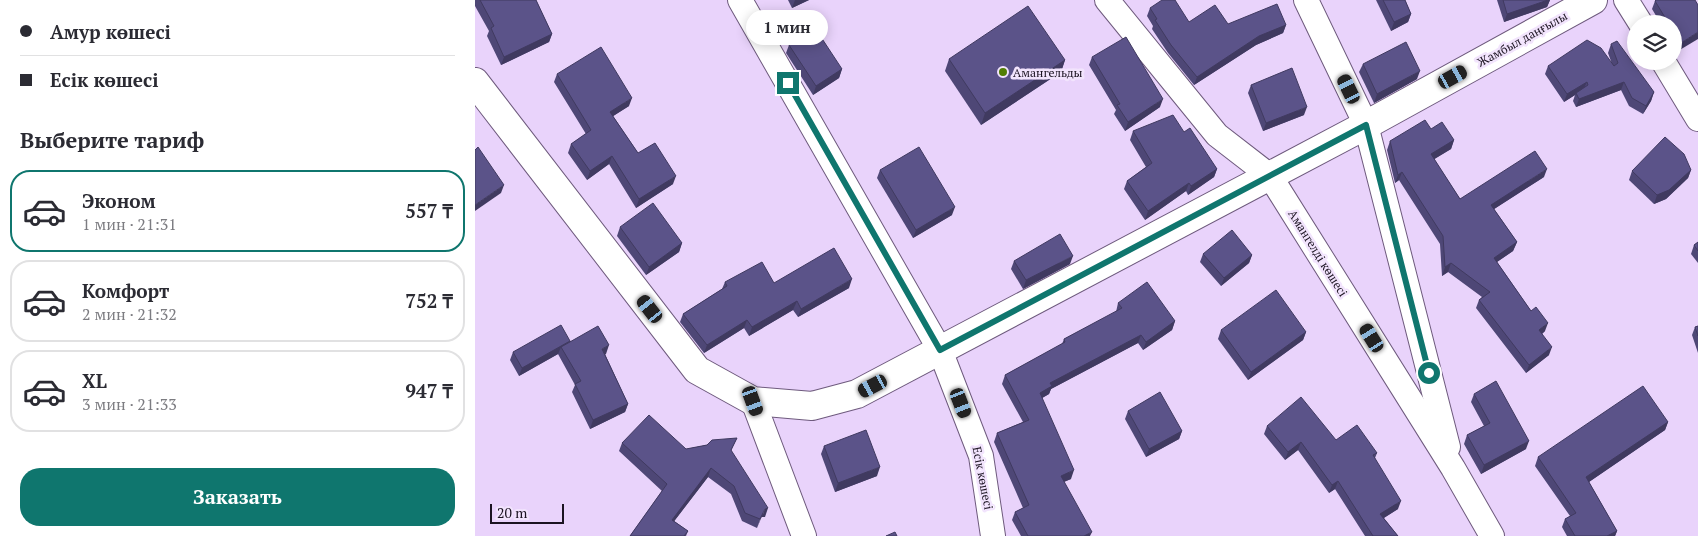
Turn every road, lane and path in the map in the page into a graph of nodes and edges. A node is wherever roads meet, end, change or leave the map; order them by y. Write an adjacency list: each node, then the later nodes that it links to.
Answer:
1 (741, 0): 12 (street, Есік көшесі)
2 (1107, 0): 11 (street, Амангелді көшесі)
3 (1306, 0): 10 (street)
4 (1593, 0): 10 (street, Жамбыл даңғылы)
5 (1626, 0): 6 (street)
6 (1635, 15)
7 (1668, 70): 9 (street)
8 (475, 82): 13 (street)
9 (1698, 119)
10 (1366, 125): 11 (street, Жамбыл даңғылы); 14 (street)
11 (1270, 176): 12 (street, Жамбыл даңғылы); 14 (street, Амангелді көшесі)
12 (940, 350): 13 (street, Жамбыл даңғылы); 16 (street, Есік көшесі)
13 (753, 401): 15 (street)
14 (1453, 468): 17 (street, Амангелді көшесі)
15 (803, 536)
16 (993, 536)
17 (1492, 536)

